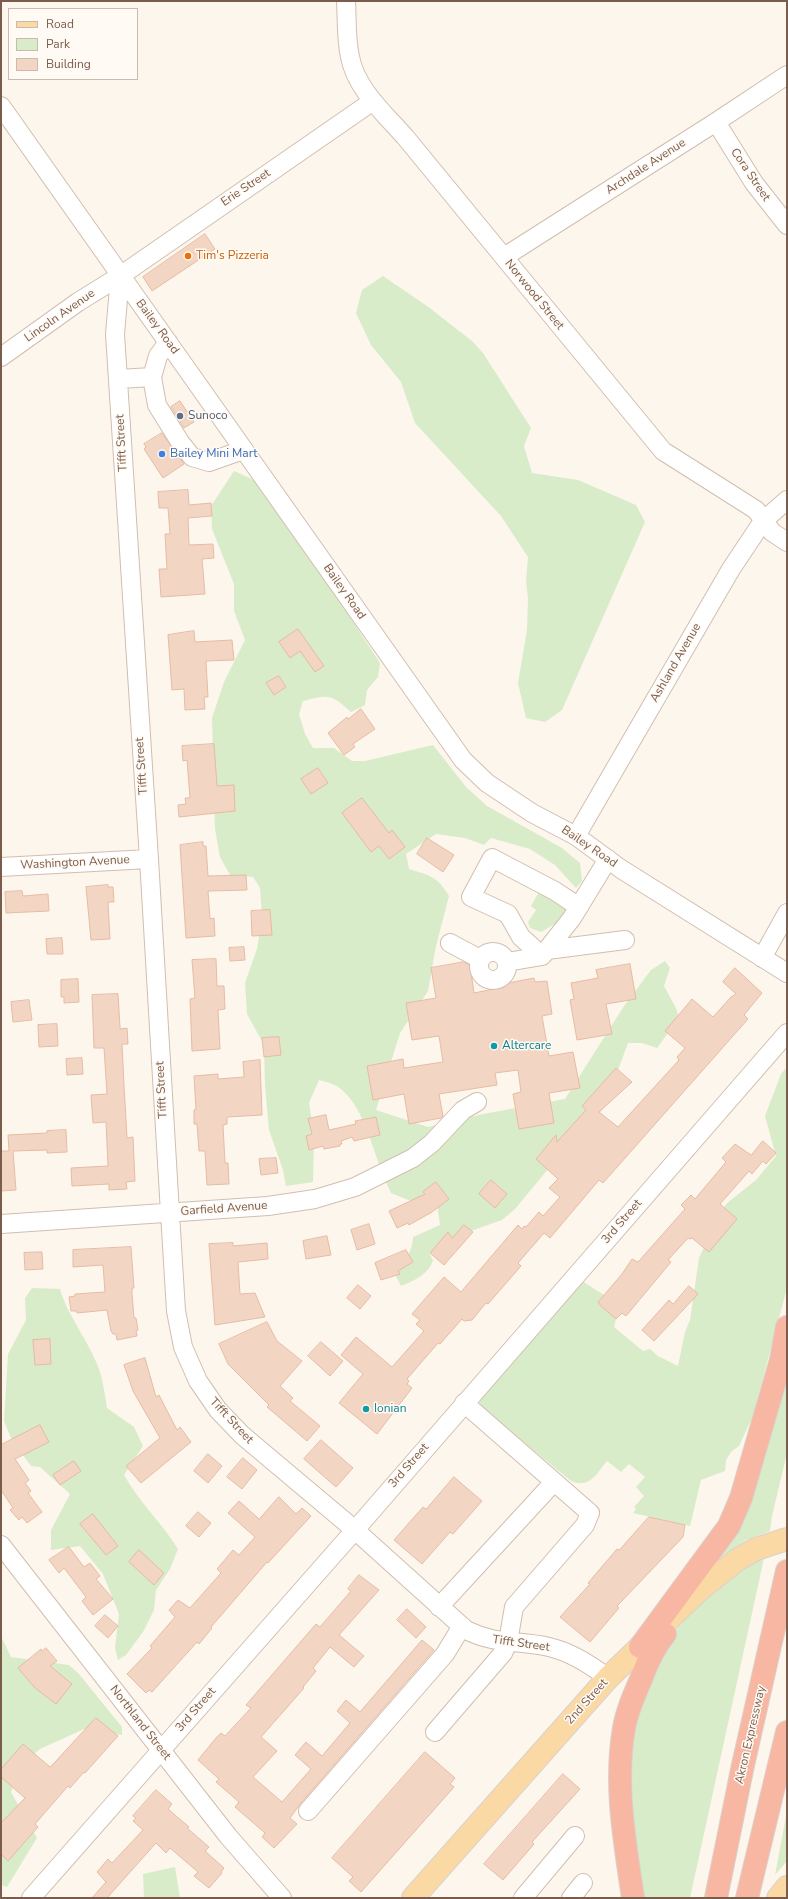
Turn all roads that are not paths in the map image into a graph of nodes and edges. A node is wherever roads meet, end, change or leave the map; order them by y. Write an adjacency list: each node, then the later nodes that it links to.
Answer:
1 (346, 1): 3 (street, Norwood Street)
2 (787, 75): 5 (street, Archdale Avenue)
3 (373, 101): 7 (street, Norwood Street); 8 (street, Erie Street)
4 (1, 106): 8 (street, Bailey Road)
5 (716, 122): 6 (street, Cora Street); 7 (street, Archdale Avenue)
6 (787, 225)
7 (504, 257): 15 (street, Norwood Street)
8 (120, 276): 9 (street, Bailey Road); 10 (street, Lincoln Avenue); 12 (street, Tifft Street)
9 (168, 342): 11 (street); 13 (street, Bailey Road)
10 (1, 357)
11 (152, 377): 12 (street); 13 (street)
12 (118, 379): 18 (street, Tifft Street)
13 (243, 450): 17 (street, Bailey Road)
14 (787, 500): 15 (street, Ashland Avenue)
15 (763, 521): 16 (street, Norwood Street); 17 (street, Ashland Avenue)
16 (787, 542)
17 (576, 836): 19 (street, Bailey Road)
18 (149, 859): 20 (street, Washington Avenue); 32 (street, Tifft Street)
19 (608, 859): 21 (street); 26 (street, Bailey Road)
20 (1, 867)
21 (578, 907): 25 (street); 25 (street)
22 (787, 913): 26 (street)
23 (625, 940): 25 (street)
24 (450, 943): 27 (street)
25 (544, 953): 28 (street)
26 (762, 958): 29 (street, Bailey Road)
27 (480, 959): 28 (street); 28 (street)
28 (507, 962)
29 (787, 973)
30 (787, 1033): 35 (street, 3rd Street)
31 (477, 1102): 32 (street, Garfield Avenue)
32 (170, 1213): 33 (street, Garfield Avenue); 37 (street, Tifft Street)
33 (1, 1224)
34 (787, 1327): 45 (highway)
35 (464, 1403): 36 (street); 37 (street, 3rd Street)
36 (554, 1482): 42 (street); 44 (street)
37 (355, 1530): 42 (street, Tifft Street); 49 (street, 3rd Street)
38 (787, 1539): 41 (main road, 2nd Street)
39 (1, 1545): 49 (street, Northland Street)
40 (787, 1571): 60 (highway, Akron Expressway)
41 (698, 1592): 45 (main road, 2nd Street); 59 (highway)
42 (439, 1607): 43 (street, Tifft Street)
43 (462, 1626): 44 (street, Tifft Street); 50 (street)
44 (508, 1642): 46 (street, Tifft Street); 47 (street)
45 (640, 1647): 46 (main road, 2nd Street)
46 (608, 1678): 56 (main road, 2nd Street)
47 (435, 1732)
48 (787, 1732): 61 (highway)
49 (160, 1750): 54 (street, 3rd Street); 55 (street, Northland Street)
50 (308, 1811)
51 (575, 1836): 57 (street)
52 (583, 1883): 58 (street)
53 (787, 1887): 62 (main road)
54 (31, 1898)
55 (282, 1898)
56 (413, 1898)
57 (523, 1898)
58 (571, 1898)
59 (633, 1898)
60 (716, 1898)
61 (747, 1898)
62 (778, 1898)

